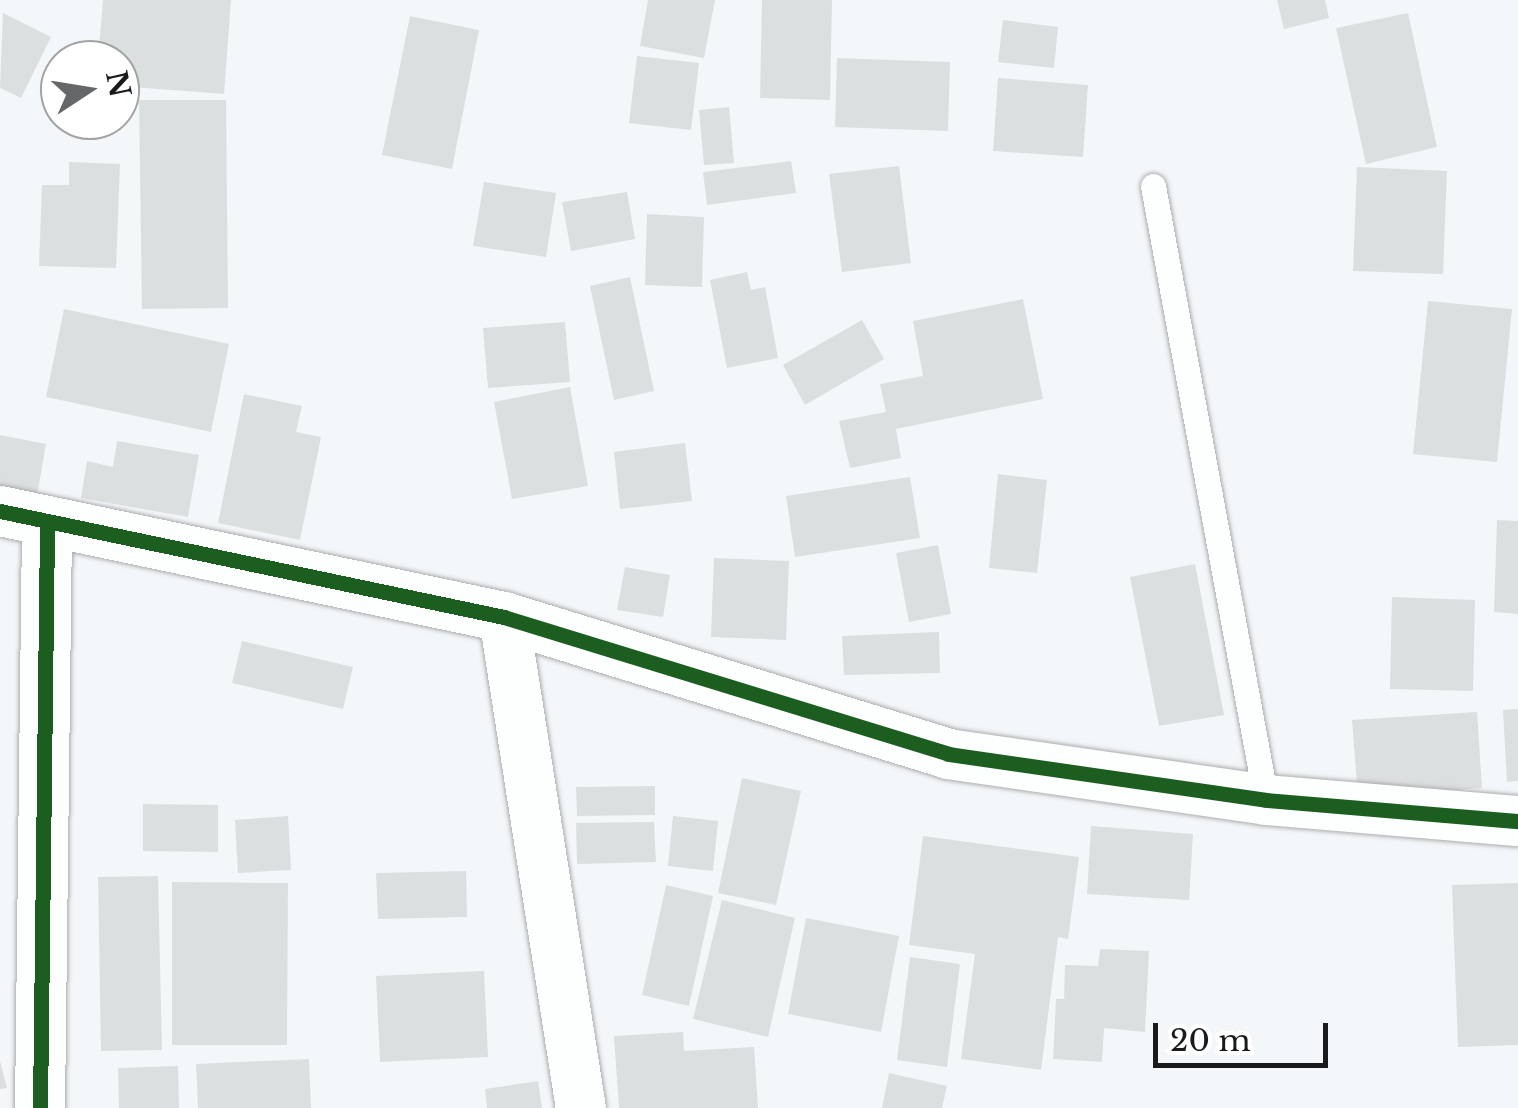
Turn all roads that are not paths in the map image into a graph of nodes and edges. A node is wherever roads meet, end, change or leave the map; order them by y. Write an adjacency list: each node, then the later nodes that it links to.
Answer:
1 (1153, 186): 5 (lane)
2 (0, 511): 3 (street)
3 (48, 524): 4 (street); 7 (street)
4 (504, 617): 5 (street); 8 (street)
5 (1266, 800): 6 (street)
6 (1518, 822)
7 (40, 1108)
8 (581, 1108)

